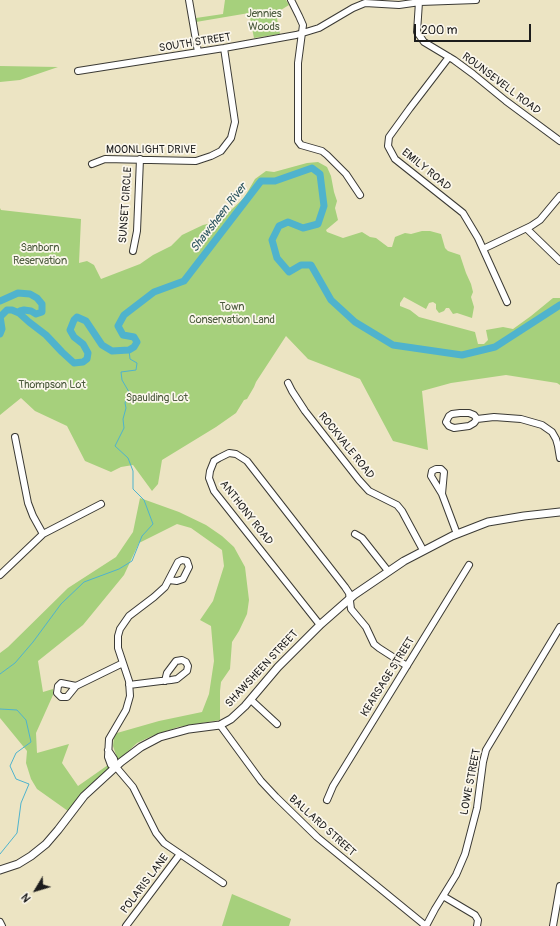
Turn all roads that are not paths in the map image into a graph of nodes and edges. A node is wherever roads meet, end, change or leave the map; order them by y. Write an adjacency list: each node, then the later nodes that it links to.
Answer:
1 (189, 0): 7 (street)
2 (291, 0): 5 (street)
3 (476, 0): 4 (street, SOUTH STREET)
4 (418, 2): 5 (street, SOUTH STREET); 8 (street, ROUNSEVELL ROAD)
5 (303, 33): 6 (street, SOUTH STREET); 13 (street)
6 (224, 48): 7 (street, SOUTH STREET); 11 (street, MOONLIGHT DRIVE)
7 (198, 52): 9 (street, SOUTH STREET)
8 (450, 57): 10 (street, ROUNSEVELL ROAD); 16 (street, EMILY ROAD)
9 (78, 71)
10 (560, 141)
11 (140, 160): 12 (street, MOONLIGHT DRIVE); 17 (street, SUNSET CIRCLE)
12 (92, 164)
13 (360, 195)
14 (560, 196): 15 (street)
15 (527, 229): 16 (street); 18 (street)
16 (483, 249): 19 (street, EMILY ROAD)
17 (133, 251)
18 (560, 261)
19 (506, 302)
20 (288, 383): 30 (street, ROCKVALE ROAD)
21 (477, 419): 23 (street)
22 (16, 437): 27 (street)
23 (560, 458)
24 (442, 494): 29 (street)
25 (101, 504): 27 (street)
26 (560, 512): 29 (main road, SHAWSHEEN STREET)
27 (43, 534): 33 (street)
28 (354, 534): 32 (street)
29 (457, 534): 30 (main road, SHAWSHEEN STREET)
30 (423, 550): 32 (main road, SHAWSHEEN STREET)
31 (469, 565): 39 (street, KEARSAGE STREET)
32 (388, 571): 35 (main road, SHAWSHEEN STREET)
33 (0, 575)
34 (170, 580): 38 (street)
35 (350, 599): 36 (main road, SHAWSHEEN STREET); 36 (street, ANTHONY ROAD); 39 (street, ANTHONY ROAD)
36 (320, 625): 43 (main road, SHAWSHEEN STREET)
37 (560, 627): 52 (street, LOWE STREET)
38 (123, 663): 41 (street); 42 (street)
39 (406, 666): 47 (street, KEARSAGE STREET)
40 (165, 681): 41 (street)
41 (129, 685): 46 (street)
42 (76, 686)
43 (251, 700): 44 (street); 45 (main road, SHAWSHEEN STREET)
44 (276, 724)
45 (220, 725): 46 (main road, SHAWSHEEN STREET); 57 (street, BALLARD STREET)
46 (116, 767): 48 (street); 49 (main road, SHAWSHEEN STREET)
47 (327, 800)
48 (180, 854): 50 (street); 56 (street, POLARIS LANE)
49 (0, 870)
50 (223, 882)
51 (560, 886): 58 (street)
52 (443, 896): 54 (street); 57 (street, LOWE STREET)
53 (0, 922): 55 (street)
54 (477, 923)
55 (2, 926)
56 (126, 926)
57 (426, 926)
58 (553, 926)

